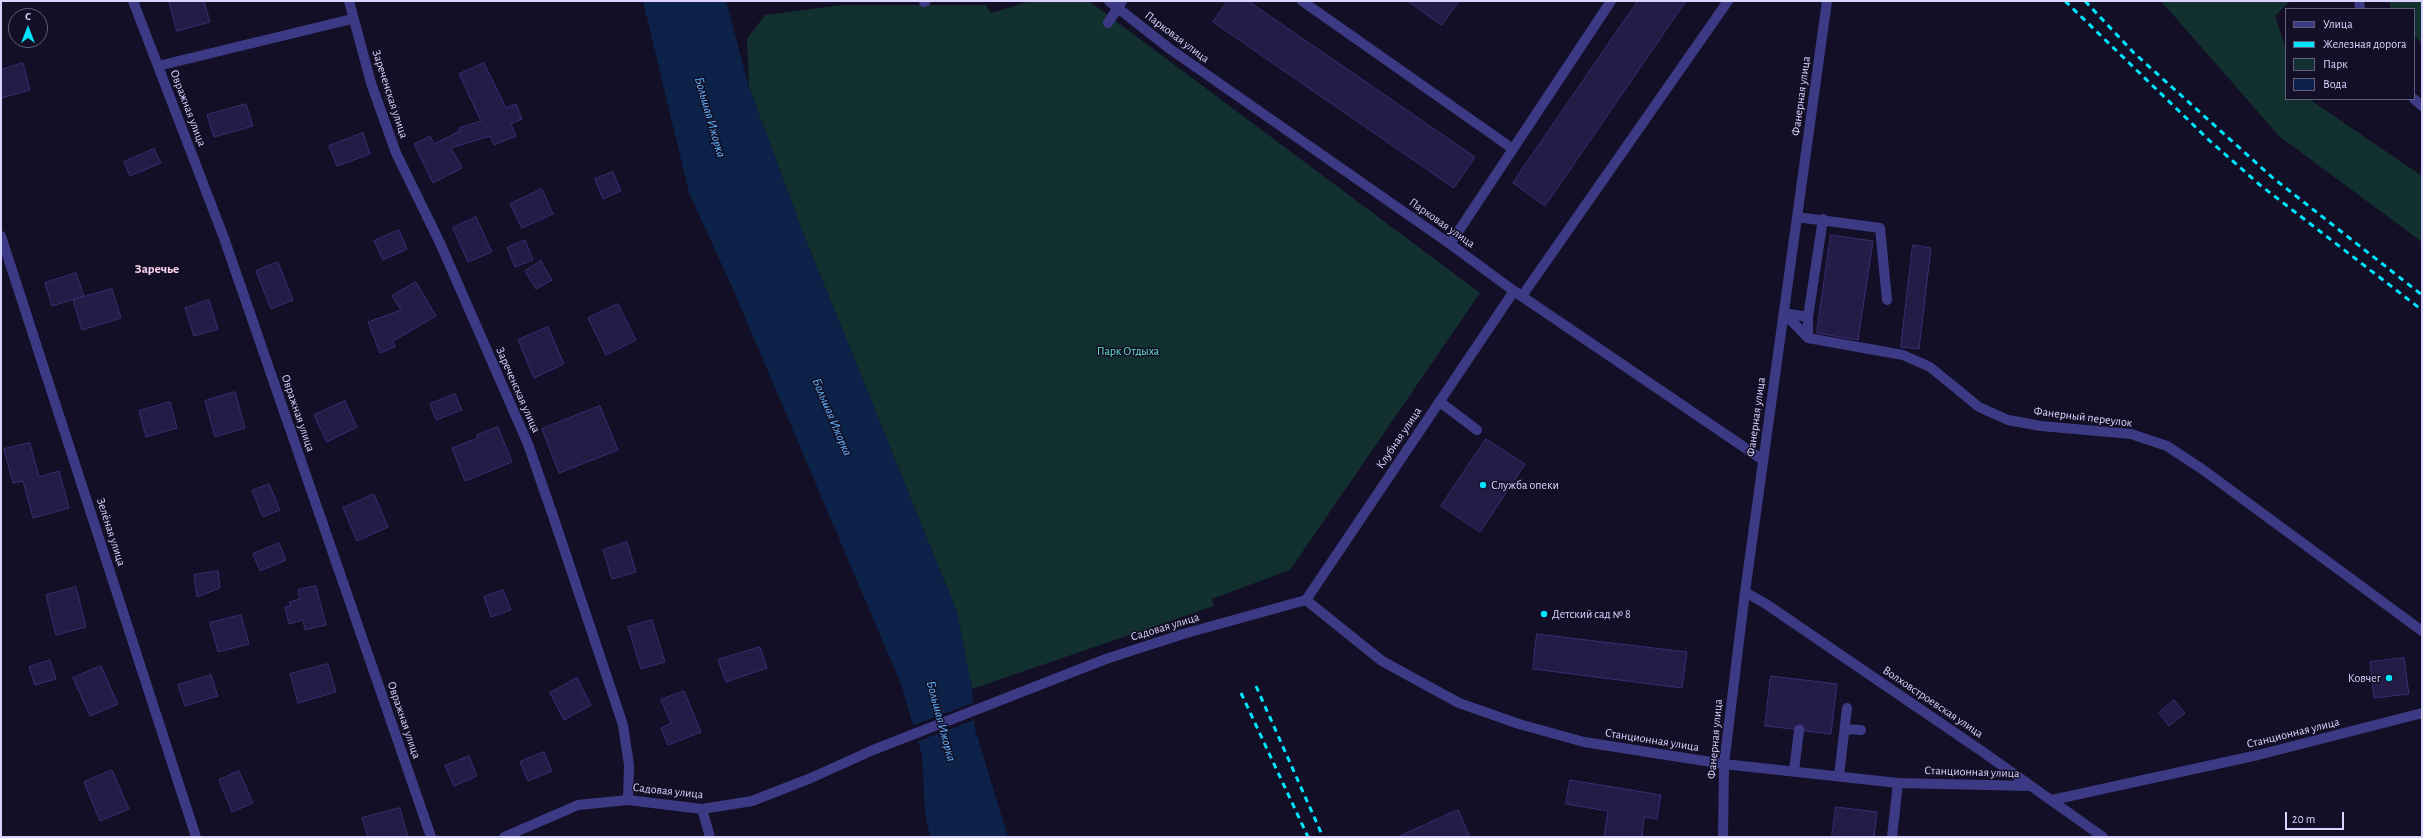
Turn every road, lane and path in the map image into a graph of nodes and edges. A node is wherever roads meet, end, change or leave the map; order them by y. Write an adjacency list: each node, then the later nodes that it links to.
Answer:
1 (133, 1): 11 (street, Овражная улица)
2 (349, 1): 9 (street, Зареченская улица)
3 (1109, 1): 8 (street, Парковая улица)
4 (1302, 1): 12 (street)
5 (1611, 1): 12 (street)
6 (1728, 1): 17 (street, Клубная улица)
7 (1827, 1): 13 (street, Фанерная улица)
8 (1120, 5): 10 (street); 16 (street, Парковая улица)
9 (352, 19): 11 (street); 38 (street, Зареченская улица)
10 (1108, 23)
11 (158, 66): 42 (street, Овражная улица)
12 (1513, 149): 16 (street)
13 (1797, 217): 14 (street); 19 (street, Фанерная улица)
14 (1823, 219): 18 (street); 20 (street)
15 (1, 236): 41 (street, Зелёная улица)
16 (1450, 244): 17 (street, Парковая улица)
17 (1518, 294): 22 (street, Клубная улица); 24 (street, Парковая улица)
18 (1887, 300)
19 (1784, 313): 20 (street); 21 (street); 24 (street, Фанерная улица)
20 (1808, 317): 21 (street)
21 (1808, 338): 27 (street, Фанерный переулок)
22 (1440, 402): 23 (street); 26 (street, Клубная улица)
23 (1477, 430)
24 (1763, 460): 25 (street, Фанерная улица)
25 (1745, 592): 33 (street, Фанерная улица); 37 (street, Волховстроевская улица)
26 (1306, 600): 33 (street, Станционная улица); 40 (street, Садовая улица)
27 (2422, 632)
28 (1847, 708): 30 (street)
29 (2422, 713): 39 (street, Станционная улица)
30 (1844, 729): 32 (street); 35 (street)
31 (1799, 730): 34 (street)
32 (1861, 730)
33 (1724, 764): 34 (street, Станционная улица); 45 (street, Фанерная улица)
34 (1794, 771): 35 (street, Станционная улица)
35 (1839, 776): 36 (street, Станционная улица)
36 (1898, 783): 37 (street, Станционная улица); 46 (street)
37 (2031, 786): 39 (street, Волховстроевская улица)
38 (628, 800): 40 (street, Садовая улица); 43 (street, Садовая улица)
39 (2052, 800): 47 (street, Волховстроевская улица)
40 (702, 809): 44 (street)
41 (196, 837)
42 (431, 837)
43 (504, 837)
44 (710, 837)
45 (1723, 837)
46 (1892, 837)
47 (2103, 837)

